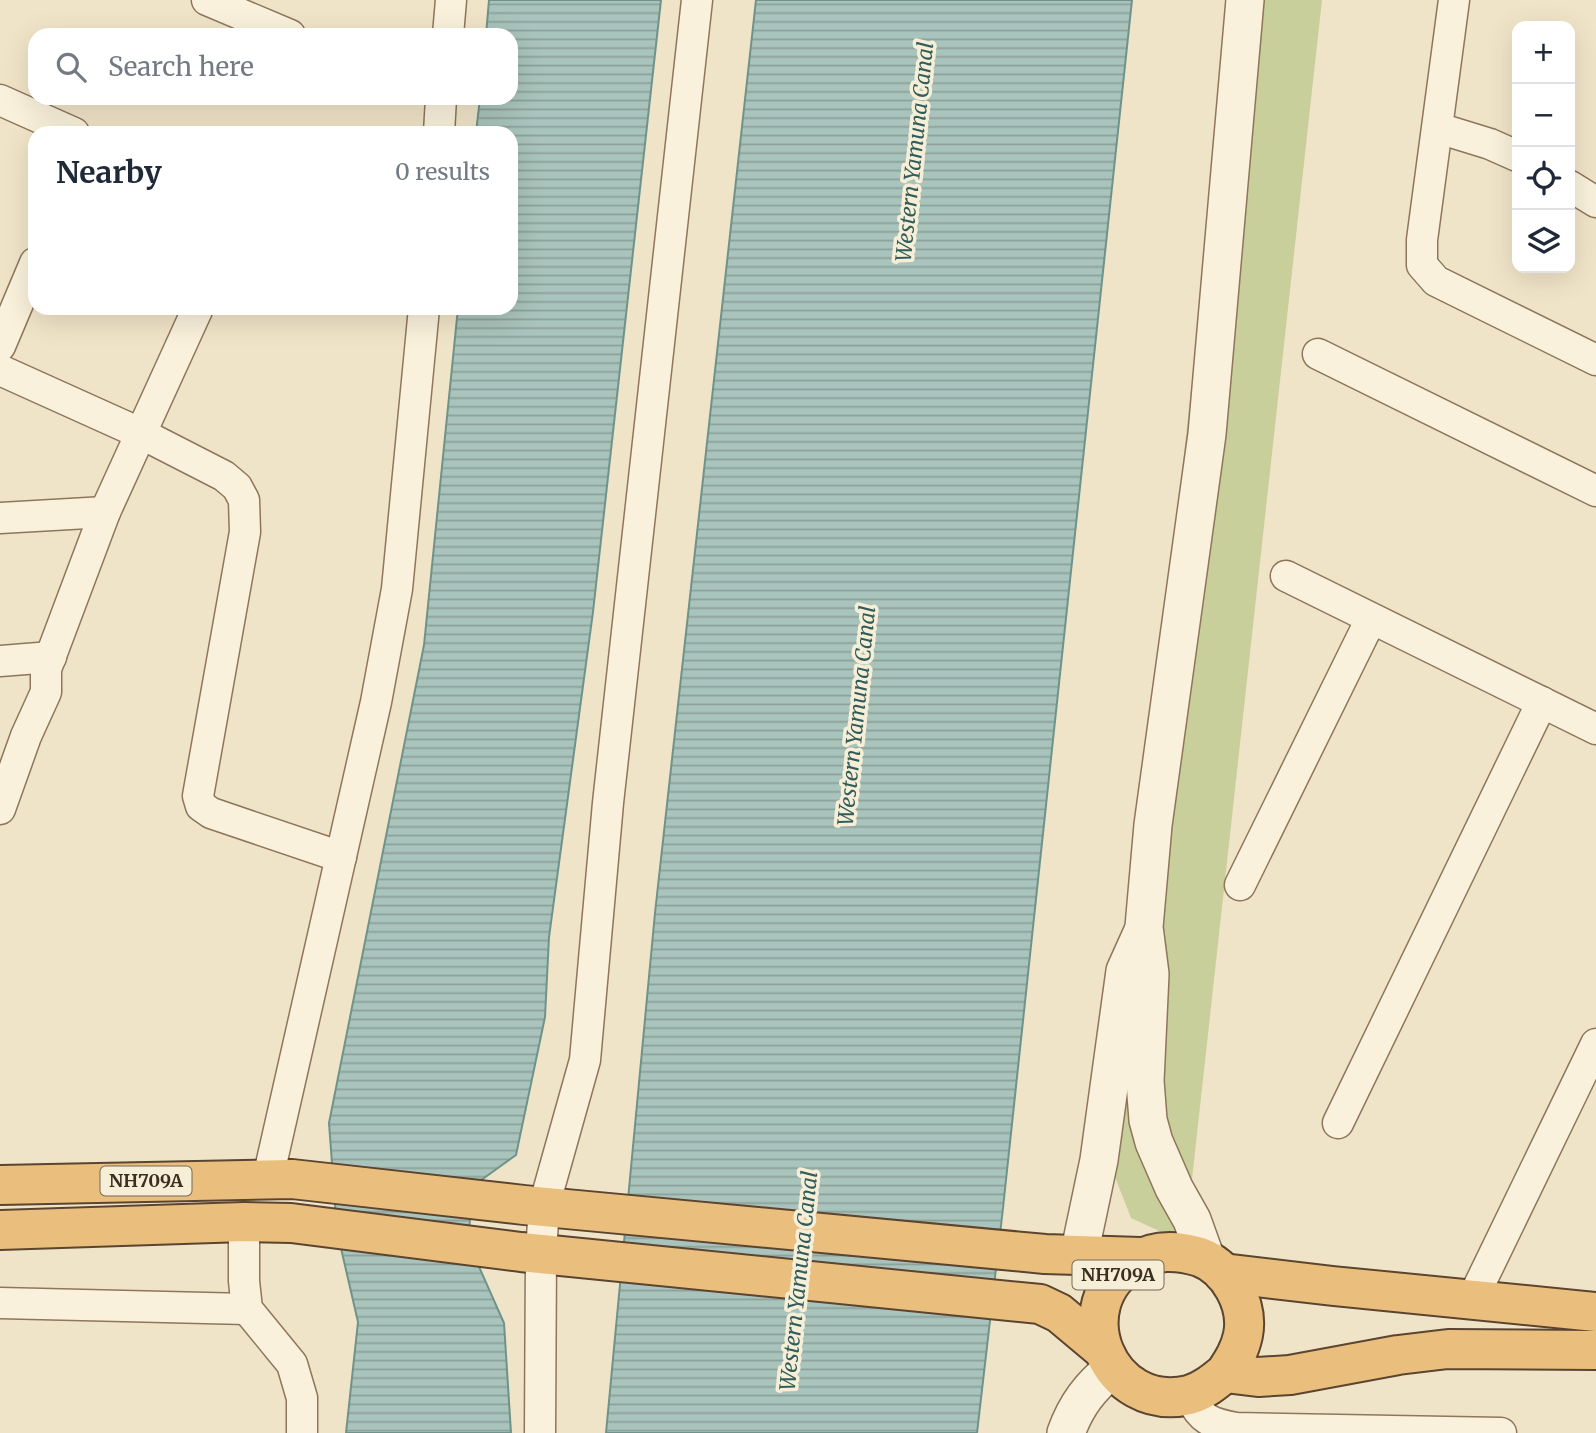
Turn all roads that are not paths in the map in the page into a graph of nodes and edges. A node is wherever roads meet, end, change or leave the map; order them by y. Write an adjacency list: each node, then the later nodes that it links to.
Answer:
1 (208, 0): 6 (street)
2 (451, 0): 7 (street)
3 (697, 0): 41 (street)
4 (1245, 0): 36 (street)
5 (1454, 0): 12 (street)
6 (273, 28)
7 (448, 28)
8 (0, 100): 10 (street)
9 (441, 105): 11 (street)
10 (59, 126)
11 (440, 126)
12 (1437, 128): 13 (street); 21 (street)
13 (1512, 154)
14 (1575, 189): 15 (street)
15 (1596, 202)
16 (28, 280): 19 (street)
17 (195, 315): 23 (street)
18 (423, 315): 34 (street)
19 (0, 346)
20 (1318, 354): 24 (street)
21 (1596, 360)
22 (0, 370): 23 (street)
23 (142, 434): 25 (street); 34 (street)
24 (1595, 486)
25 (105, 512): 26 (street); 29 (street)
26 (0, 518)
27 (1286, 576): 28 (street)
28 (1371, 619): 31 (street); 35 (street)
29 (51, 657): 30 (street); 33 (street)
30 (0, 661)
31 (1542, 702): 32 (street); 38 (street)
32 (1596, 729)
33 (0, 809)
34 (341, 857): 39 (street)
35 (1240, 885)
36 (1144, 927): 45 (street); 47 (street)
37 (1596, 1044): 48 (street)
38 (1338, 1123)
39 (280, 1178): 40 (highway, NH709A); 41 (highway, NH709A)
40 (0, 1185)
41 (544, 1206): 44 (street); 45 (highway, NH709A)
42 (244, 1222): 43 (highway, NH709A); 44 (highway, NH709A); 50 (street)
43 (0, 1230)
44 (541, 1253): 53 (highway, NH709A); 57 (street)
45 (1062, 1255): 46 (highway, NH709A)
46 (1142, 1257): 47 (highway, NH709A); 53 (highway, NH709A)
47 (1214, 1266): 48 (highway, NH709A); 54 (highway)
48 (1472, 1300): 51 (highway, NH709A)
49 (0, 1303): 50 (street)
50 (247, 1309): 56 (street)
51 (1596, 1312)
52 (1596, 1350): 54 (highway)
53 (1107, 1358): 55 (highway, NH709A); 58 (street)
54 (1225, 1373): 55 (highway)
55 (1189, 1395): 59 (street)
56 (302, 1433)
57 (540, 1433)
58 (1066, 1433)
59 (1478, 1433): 60 (street)
60 (1501, 1433)

